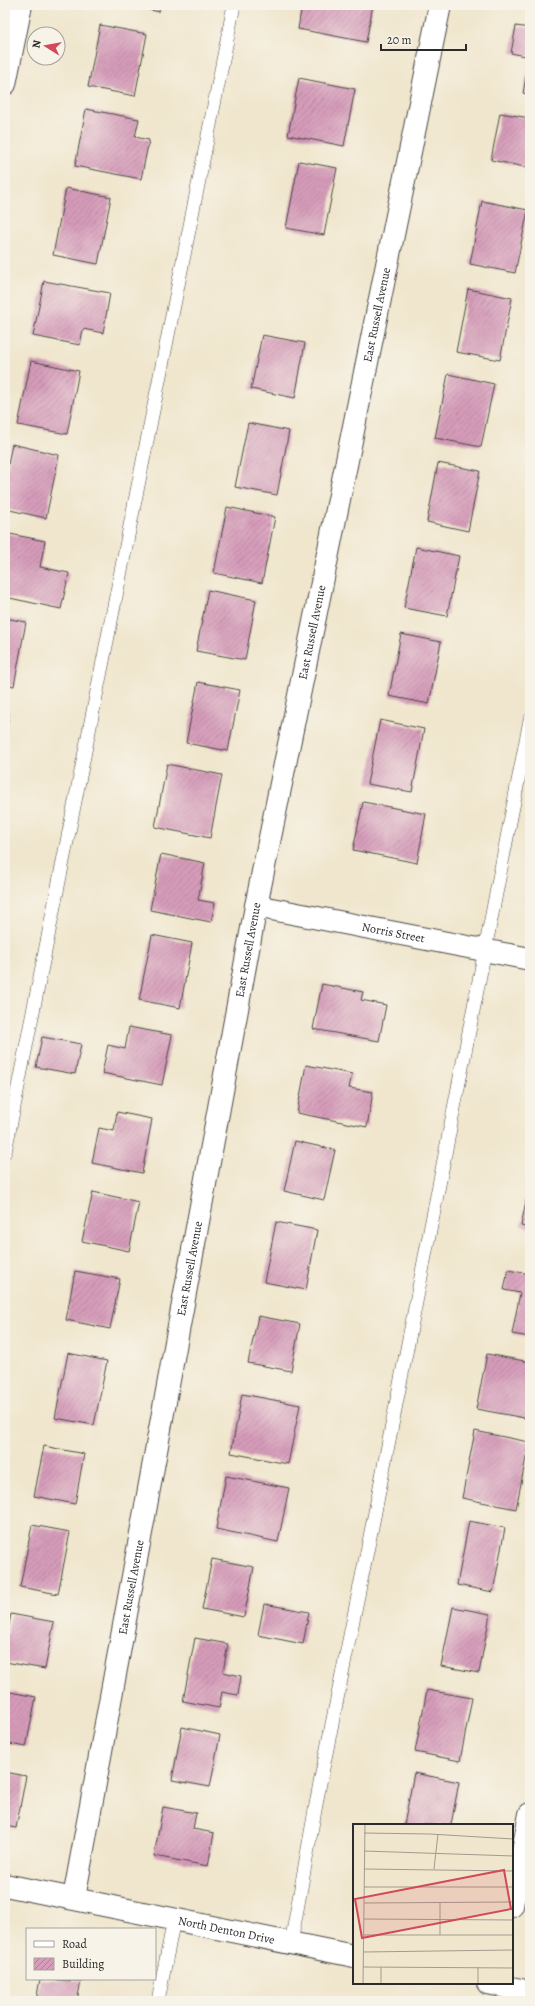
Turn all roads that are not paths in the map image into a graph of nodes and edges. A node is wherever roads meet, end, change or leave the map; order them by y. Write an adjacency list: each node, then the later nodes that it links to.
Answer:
1 (21, 5): 4 (street)
2 (234, 5): 9 (lane)
3 (440, 5): 6 (street, East Russell Avenue)
4 (5, 84)
5 (530, 720): 7 (lane)
6 (256, 906): 7 (street, Norris Street); 12 (street, East Russell Avenue)
7 (485, 950): 8 (street, Norris Street); 15 (lane)
8 (530, 958)
9 (5, 1152)
10 (530, 1814): 13 (street)
11 (5, 1885): 12 (street, North Denton Drive)
12 (74, 1898): 14 (street, North Denton Drive)
13 (513, 1901)
14 (174, 1919): 15 (street, North Denton Drive); 19 (lane)
15 (291, 1943): 16 (street, North Denton Drive)
16 (353, 1956)
17 (494, 1984): 18 (street)
18 (530, 1992)
19 (158, 2001)

